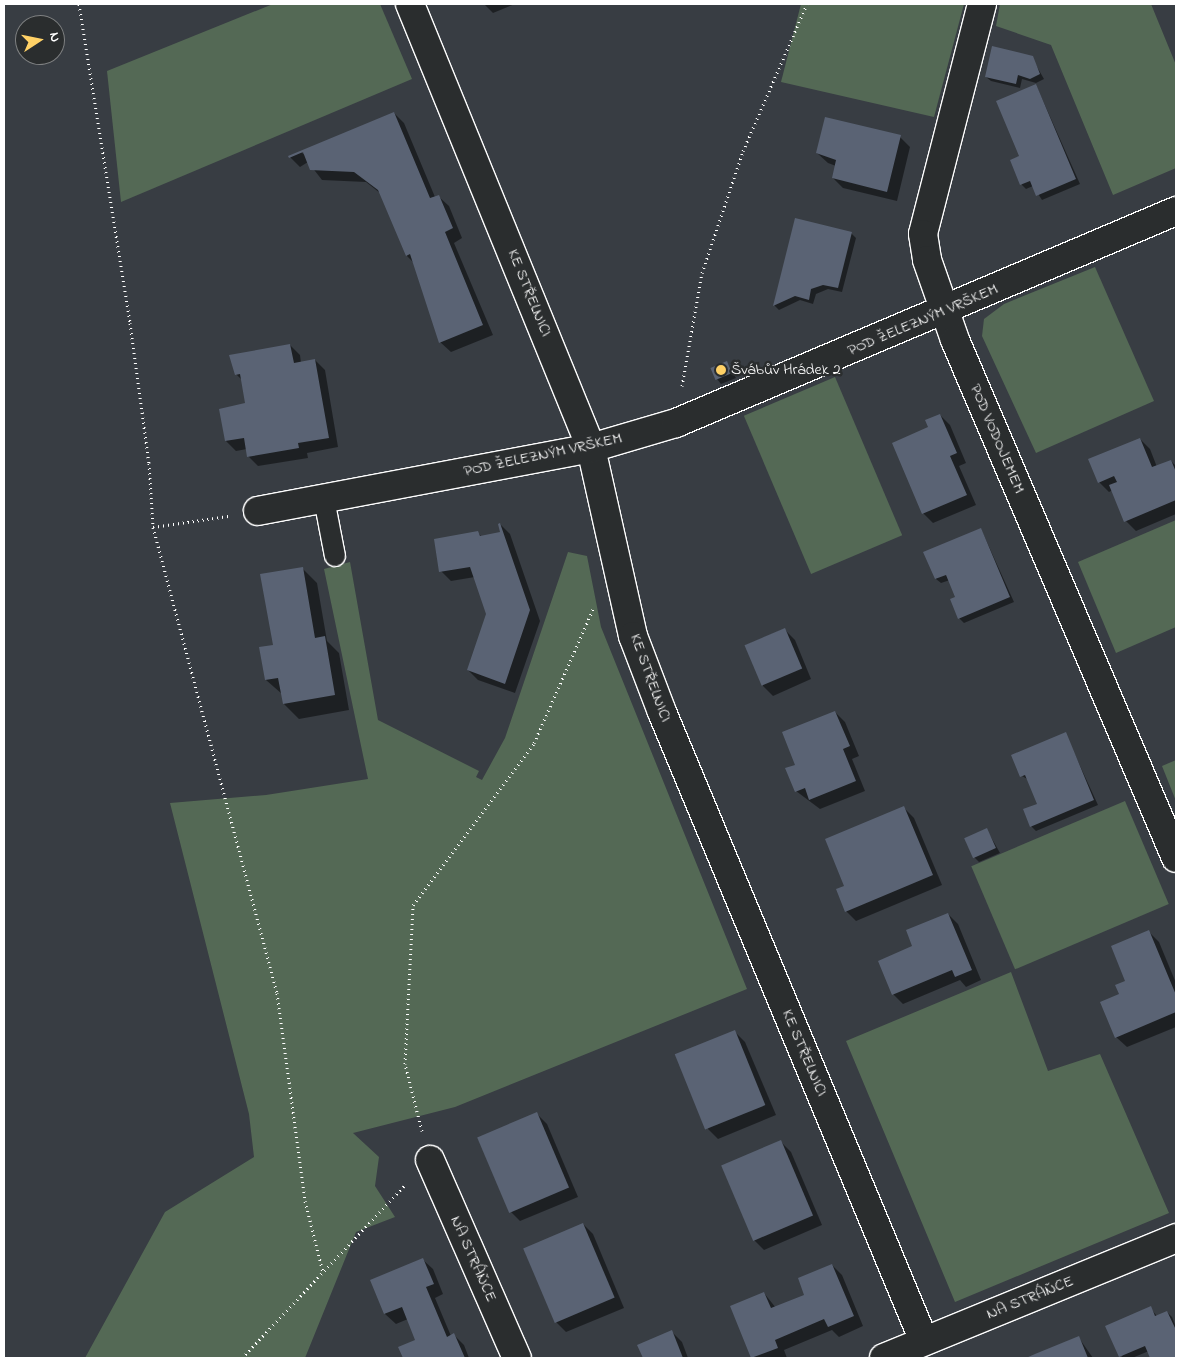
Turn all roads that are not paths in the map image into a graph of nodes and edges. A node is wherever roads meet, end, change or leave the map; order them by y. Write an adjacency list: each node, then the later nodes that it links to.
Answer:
1 (410, 4): 5 (street, KE STŘELNICI)
2 (982, 4): 4 (street, POD VODOJEMEM)
3 (1176, 211): 4 (street, POD ŽELEZNÝM VRŠKEM)
4 (943, 312): 5 (street, POD ŽELEZNÝM VRŠKEM); 9 (street, POD VODOJEMEM)
5 (590, 448): 6 (street, POD ŽELEZNÝM VRŠKEM); 12 (street, KE STŘELNICI)
6 (324, 499): 7 (street, POD ŽELEZNÝM VRŠKEM); 8 (lane)
7 (258, 512)
8 (335, 556)
9 (1176, 858)
10 (430, 1160): 13 (street, NA STRÁŇCE)
11 (1176, 1238): 12 (street, NA STRÁŇCE)
12 (924, 1341): 14 (street, NA STRÁŇCE)
13 (516, 1358)
14 (884, 1358)

